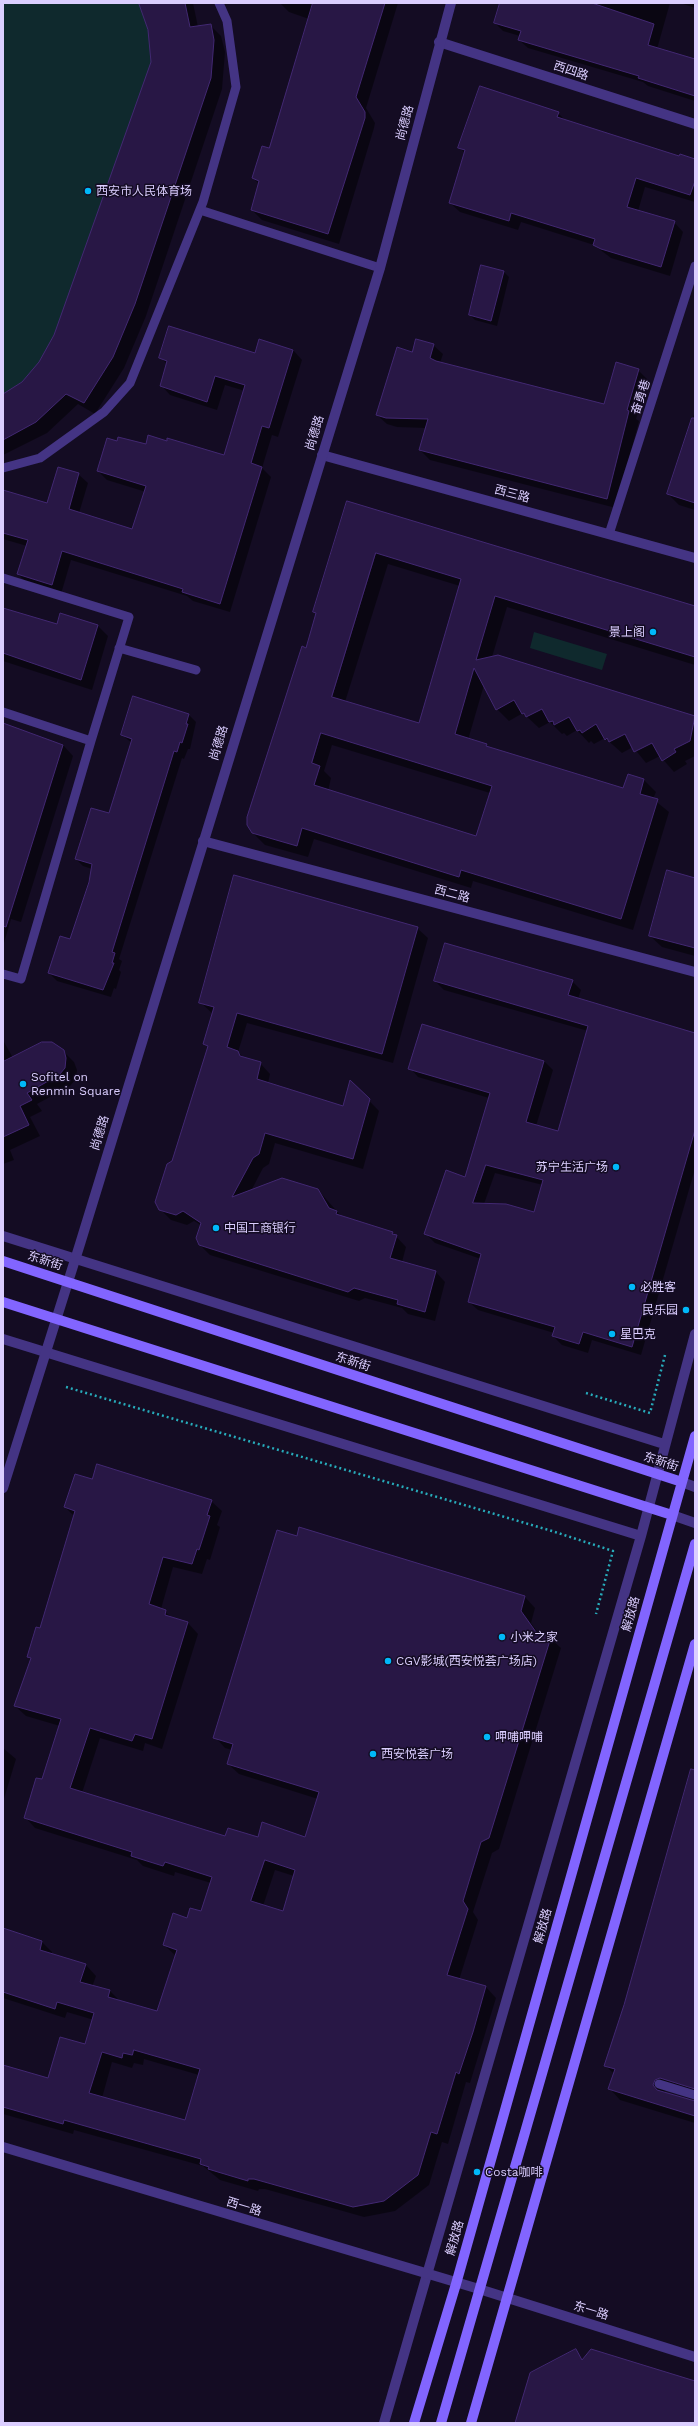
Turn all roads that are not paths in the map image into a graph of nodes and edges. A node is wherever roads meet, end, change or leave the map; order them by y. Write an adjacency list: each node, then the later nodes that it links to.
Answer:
1 (219, 3): 5 (lane)
2 (451, 3): 3 (street, 尚德路)
3 (439, 42): 4 (street, 西四路); 7 (street, 尚德路)
4 (695, 124)
5 (200, 210): 7 (lane); 9 (lane)
6 (695, 266): 10 (lane, 奋勇巷)
7 (380, 268): 8 (street, 尚德路)
8 (322, 455): 10 (street, 西三路); 17 (street, 尚德路)
9 (3, 468)
10 (609, 534): 11 (street, 西三路)
11 (695, 558)
12 (3, 578): 13 (lane)
13 (120, 648): 14 (lane); 16 (lane)
14 (196, 670)
15 (3, 712): 16 (lane)
16 (91, 741): 19 (lane)
17 (203, 841): 18 (street, 西二路); 21 (street, 尚德路)
18 (695, 972)
19 (3, 974)
20 (3, 1236): 21 (street)
21 (76, 1258): 23 (street, 尚德路); 30 (street)
22 (3, 1261): 23 (main road, 东新街)
23 (68, 1282): 25 (street, 尚德路); 31 (main road, 东新街)
24 (3, 1302): 25 (main road)
25 (56, 1319): 28 (street, 尚德路); 35 (main road)
26 (695, 1334): 30 (street)
27 (3, 1339): 28 (street)
28 (45, 1352): 34 (street, 尚德路); 38 (street)
29 (695, 1436): 32 (main road, 解放路)
30 (664, 1444): 31 (street)
31 (657, 1474): 32 (main road, 东新街); 35 (street)
32 (682, 1482): 33 (street, 东新街); 36 (main road, 解放路)
33 (695, 1487)
34 (3, 1488)
35 (648, 1508): 36 (main road); 38 (street)
36 (672, 1515): 37 (street); 45 (main road, 解放路)
37 (695, 1523)
38 (641, 1536): 44 (street)
39 (695, 1544): 46 (main road)
40 (695, 1644): 47 (main road)
41 (659, 2084): 42 (lane)
42 (695, 2095)
43 (3, 2147): 44 (street, 西一路)
44 (427, 2275): 45 (street, 西一路); 49 (street)
45 (456, 2284): 46 (street, 西一路); 50 (main road, 解放路)
46 (479, 2289): 47 (street, 东一路); 51 (main road)
47 (507, 2298): 48 (street, 东一路); 52 (main road)
48 (695, 2357)
49 (384, 2423)
50 (414, 2423)
51 (441, 2423)
52 (471, 2423)

